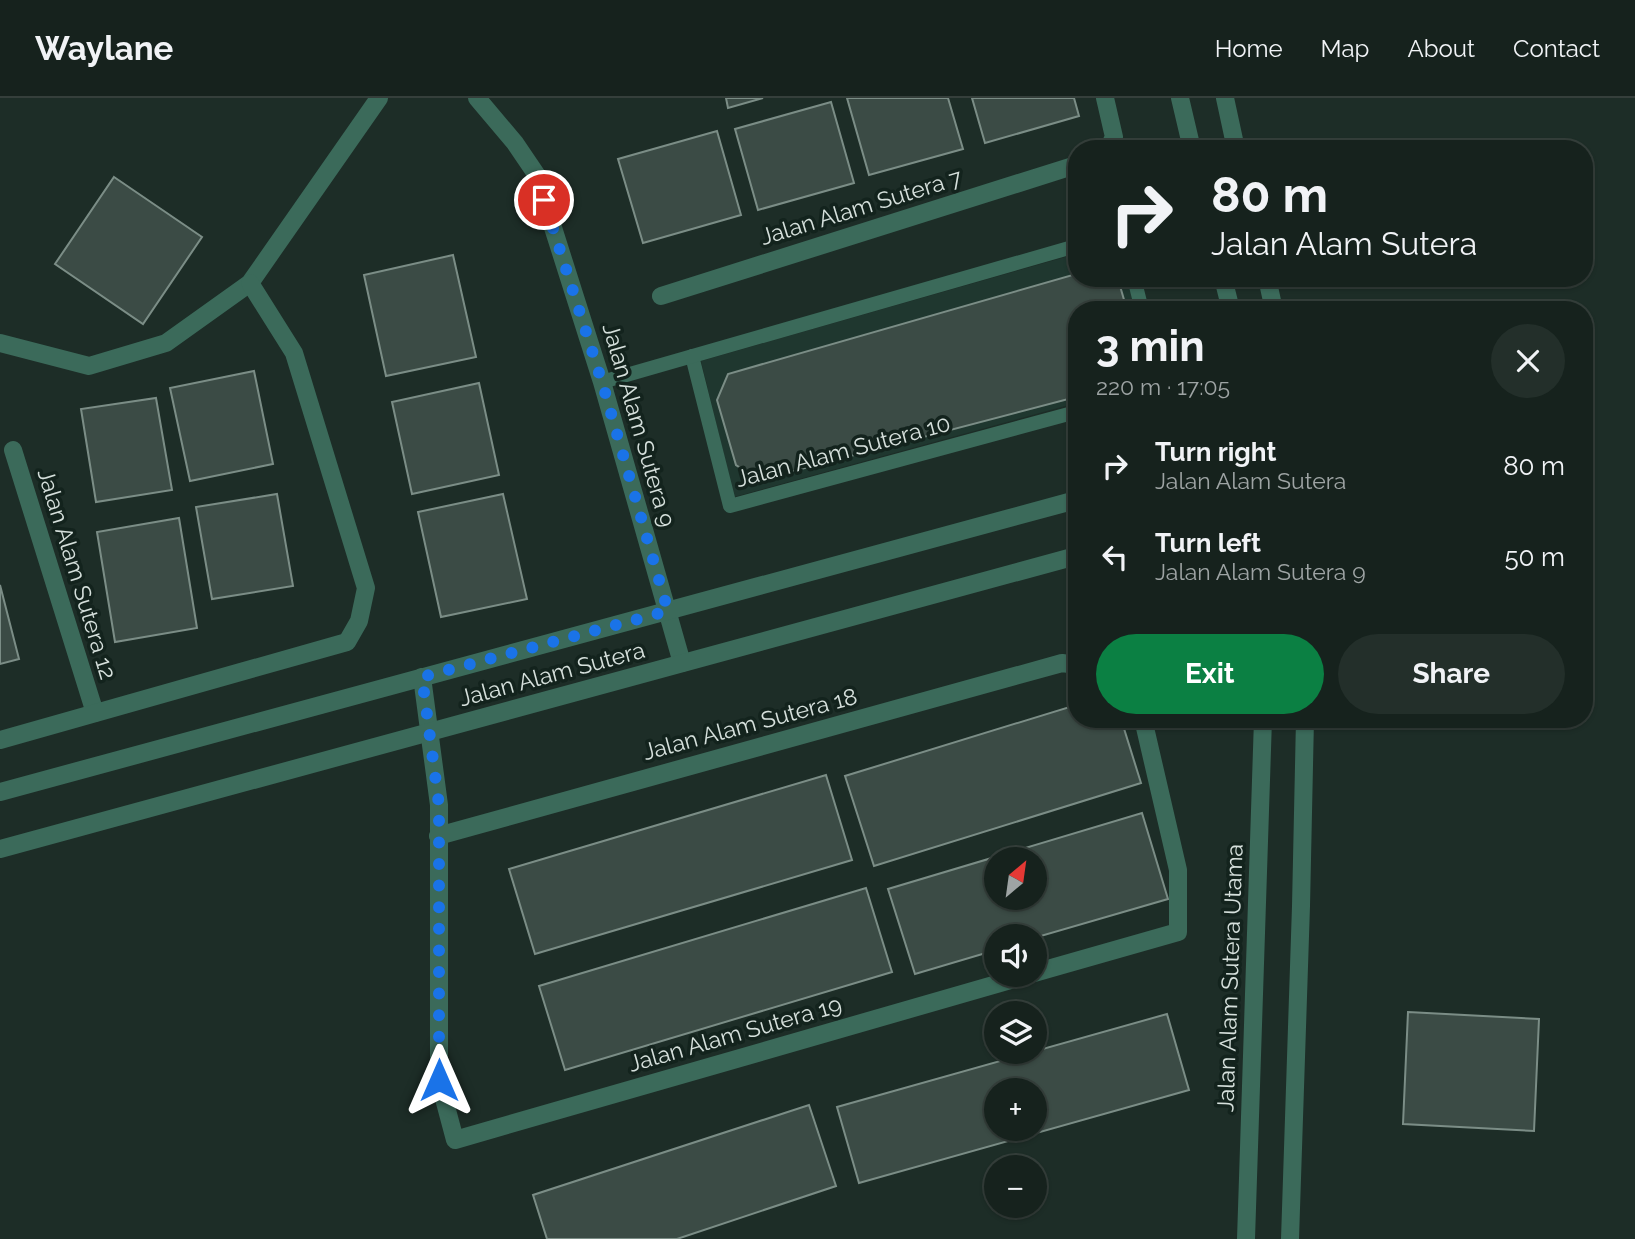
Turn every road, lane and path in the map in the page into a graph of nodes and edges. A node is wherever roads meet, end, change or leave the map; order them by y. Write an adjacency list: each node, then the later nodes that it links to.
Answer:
1 (379, 98): 11 (street)
2 (477, 98): 15 (street, Jalan Alam Sutera 9)
3 (1105, 98): 6 (street)
4 (1180, 98): 7 (street)
5 (1225, 98): 8 (street)
6 (1111, 140)
7 (1190, 140)
8 (1234, 140)
9 (1068, 168): 12 (street, Jalan Alam Sutera 7)
10 (1068, 248): 14 (lane)
11 (250, 283): 13 (street); 24 (street)
12 (661, 296)
13 (0, 343)
14 (692, 356): 15 (lane); 16 (lane, Jalan Alam Sutera 10)
15 (602, 382): 20 (street, Jalan Alam Sutera 9)
16 (1068, 414)
17 (13, 450): 24 (street, Jalan Alam Sutera 12)
18 (1068, 502): 20 (street, Jalan Alam Sutera)
19 (1068, 558): 21 (street, Jalan Alam Sutera)
20 (668, 611): 21 (street, Jalan Alam Sutera 9); 23 (street, Jalan Alam Sutera)
21 (682, 663): 28 (street, Jalan Alam Sutera)
22 (1068, 664): 31 (street, Jalan Alam Sutera 18)
23 (422, 677): 28 (street); 30 (street, Jalan Alam Sutera)
24 (95, 713): 29 (street)
25 (1145, 728): 33 (street)
26 (1263, 728): 35 (street, Jalan Alam Sutera Utama)
27 (1305, 728): 36 (street)
28 (430, 733): 31 (street); 32 (street, Jalan Alam Sutera)
29 (0, 740)
30 (0, 792)
31 (438, 836): 34 (street, Jalan Alam Sutera 19)
32 (0, 849)
33 (1047, 969)
34 (986, 987)
35 (1246, 1239)
36 (1290, 1239)

